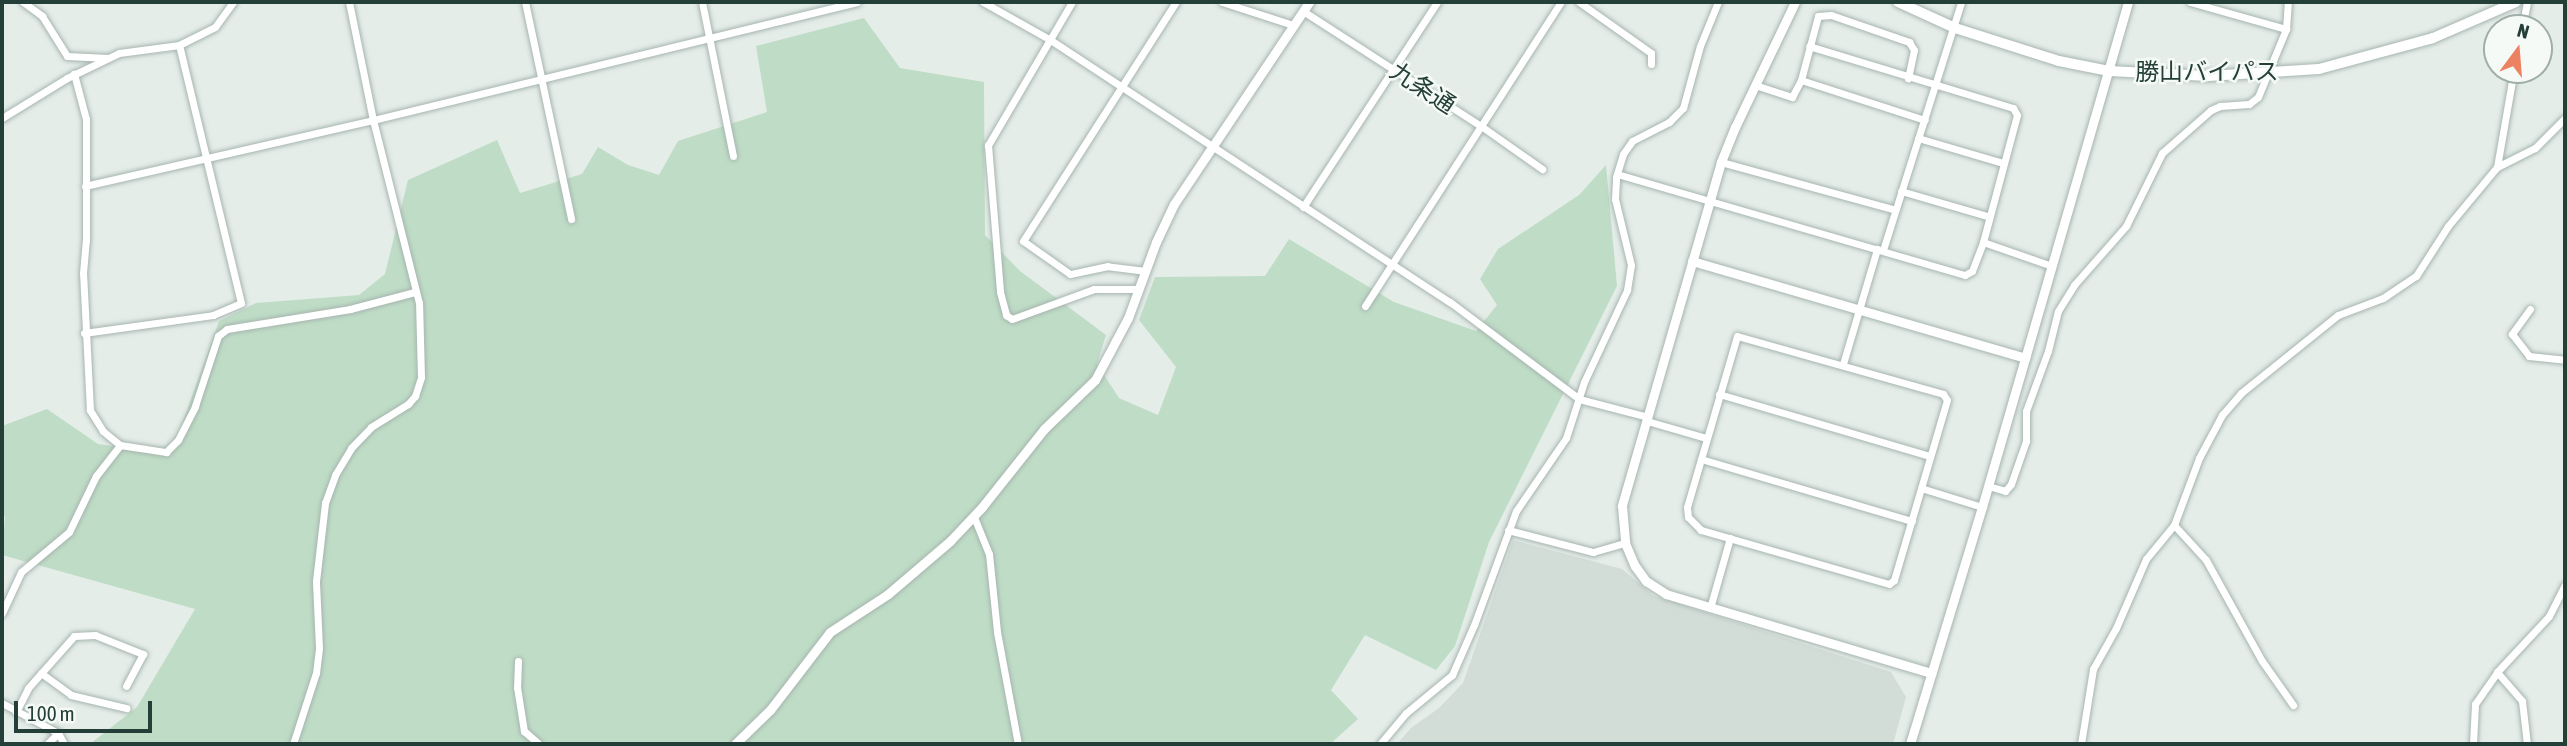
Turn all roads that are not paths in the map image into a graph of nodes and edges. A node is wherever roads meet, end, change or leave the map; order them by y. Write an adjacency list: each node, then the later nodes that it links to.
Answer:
1 (23, 2): 30 (street)
2 (233, 2): 28 (street)
3 (349, 2): 45 (street)
4 (525, 2): 37 (street)
5 (702, 2): 26 (street)
6 (857, 2): 26 (street)
7 (984, 2): 27 (street)
8 (1072, 2): 27 (street)
9 (1176, 2): 42 (street)
10 (1222, 2): 23 (street)
11 (1437, 2): 32 (street)
12 (1561, 2): 47 (street)
13 (1578, 2): 31 (street)
14 (1718, 2): 56 (street)
15 (1795, 2): 40 (street)
16 (1898, 2): 24 (main road, 勝山バイパス)
17 (1961, 2): 24 (street)
18 (2128, 2): 33 (street)
19 (2192, 2): 25 (street)
20 (2288, 2): 25 (street)
21 (2516, 2): 35 (main road, 勝山バイパス)
22 (1306, 6): 23 (street); 32 (street, 九条通)
23 (1293, 25): 49 (street)
24 (1954, 28): 33 (main road, 勝山バイパス); 41 (street)
25 (2286, 29): 35 (street)
26 (709, 38): 37 (street); 50 (street)
27 (1049, 39): 42 (street); 70 (street)
28 (179, 45): 30 (street); 51 (street)
29 (1809, 46): 36 (street); 36 (street); 38 (street)
30 (108, 58): 34 (street)
31 (1651, 64)
32 (1394, 69): 47 (street, 九条通); 60 (street)
33 (2109, 71): 35 (main road, 勝山バイパス); 68 (street)
34 (74, 74): 43 (street); 57 (street)
35 (2267, 75): 86 (street)
36 (1908, 78): 41 (street)
37 (542, 79): 45 (street); 63 (street)
38 (1801, 80): 40 (street); 46 (street)
39 (2512, 84): 54 (street)
40 (1755, 85): 52 (street)
41 (1937, 87): 46 (street); 53 (street)
42 (1122, 88): 49 (street); 69 (street)
43 (2, 118)
44 (2565, 118): 54 (street)
45 (373, 120): 51 (street); 71 (street)
46 (1924, 120): 48 (street)
47 (1482, 126): 55 (street, 九条通); 67 (street)
48 (1918, 138): 53 (street); 58 (street)
49 (1212, 148): 60 (street); 69 (street)
50 (733, 156)
51 (207, 158): 57 (street); 75 (street)
52 (1721, 162): 59 (street); 61 (street)
53 (2003, 163): 62 (street)
54 (2497, 167): 91 (street)
55 (1542, 169)
56 (1616, 174): 59 (street); 80 (street)
57 (85, 186): 75 (street)
58 (1901, 191): 61 (street); 62 (street)
59 (1710, 201): 65 (street); 66 (street)
60 (1303, 207): 67 (street)
61 (1896, 210): 65 (street)
62 (1987, 216): 64 (street)
63 (571, 219)
64 (1983, 242): 65 (street); 68 (street)
65 (1880, 249): 74 (street)
66 (1692, 261): 74 (street); 81 (street)
67 (1392, 265): 72 (street); 80 (street)
68 (2052, 265): 76 (street)
69 (1146, 271): 70 (street)
70 (1139, 289): 89 (street)
71 (415, 292): 83 (street); 111 (street)
72 (1365, 306)
73 (2530, 309): 77 (street)
74 (1860, 310): 76 (street); 78 (street)
75 (84, 333): 83 (street)
76 (2025, 358): 86 (street)
77 (2565, 360)
78 (1843, 364): 79 (street); 84 (street)
79 (1719, 394): 82 (street); 84 (street)
80 (1579, 399): 81 (street); 92 (street)
81 (1647, 419): 82 (street); 94 (street)
82 (1706, 438): 85 (street)
83 (120, 445): 96 (street)
84 (1930, 456): 87 (street)
85 (1701, 459): 90 (street); 93 (street)
86 (1988, 486): 88 (street)
87 (1921, 488): 88 (street); 90 (street)
88 (1982, 507): 102 (street)
89 (974, 517): 113 (street); 114 (street)
90 (1912, 521): 93 (street)
91 (2175, 525): 105 (street); 117 (street)
92 (1508, 530): 94 (street); 115 (street)
93 (1730, 538): 97 (street)
94 (1625, 543): 97 (street)
95 (2565, 584): 100 (street)
96 (5, 601): 98 (street)
97 (1710, 608): 102 (street)
98 (2, 613)
99 (518, 661): 112 (street)
100 (2497, 672): 118 (street); 119 (street)
101 (41, 673): 103 (street); 106 (street); 107 (street)
102 (1931, 673): 116 (street)
103 (125, 686)
104 (2, 703): 107 (street)
105 (2293, 705)
106 (126, 708)
107 (16, 712): 108 (street)
108 (58, 733): 109 (street); 110 (street)
109 (47, 744)
110 (64, 744)
111 (293, 744)
112 (539, 744)
113 (735, 744)
114 (1018, 744)
115 (1380, 744)
116 (1910, 744)
117 (2081, 744)
118 (2473, 744)
119 (2527, 744)

